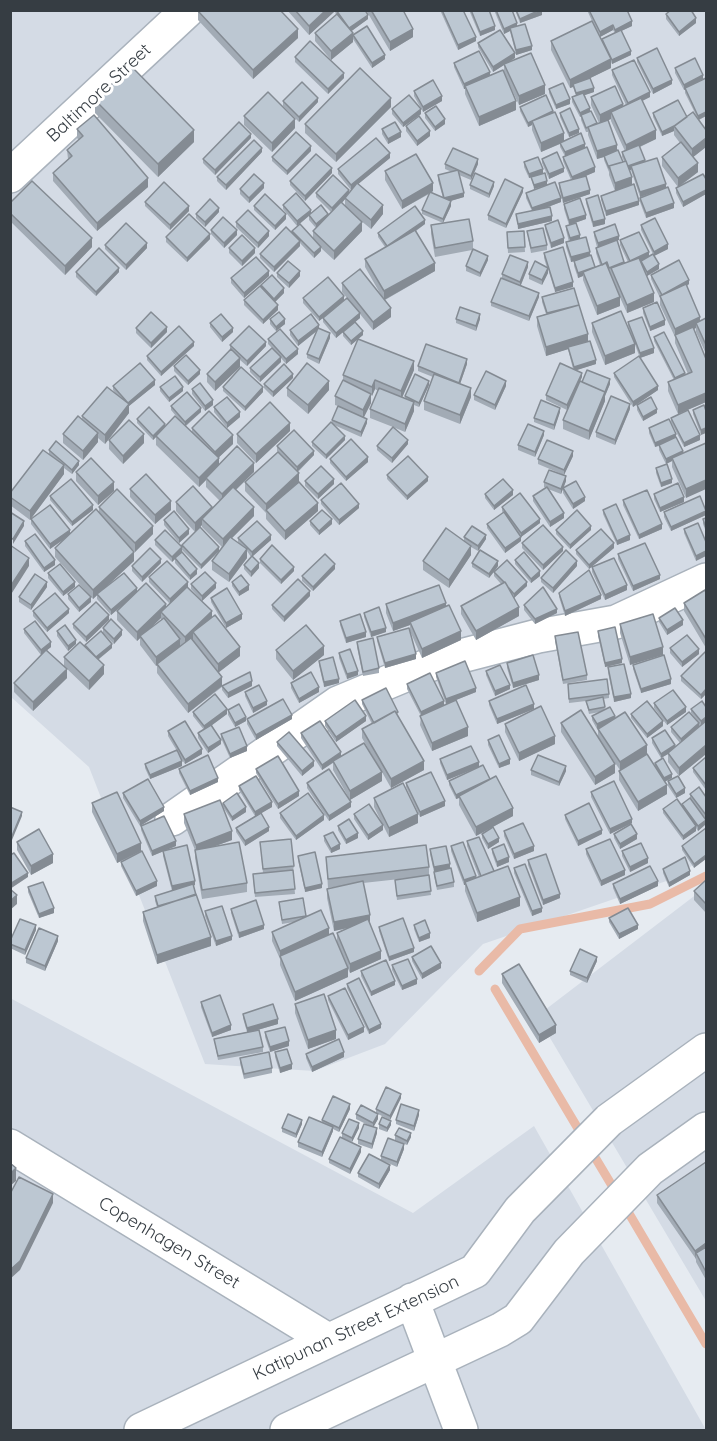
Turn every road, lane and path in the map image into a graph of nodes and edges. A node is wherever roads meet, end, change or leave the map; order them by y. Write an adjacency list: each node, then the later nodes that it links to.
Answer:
1 (188, 10): 2 (street, Baltimore Street)
2 (10, 176)
3 (706, 580): 4 (street)
4 (172, 819)
5 (702, 1062): 8 (street, Katipunan Street Extension)
6 (706, 1129): 10 (street)
7 (10, 1146): 9 (street, Copenhagen Street)
8 (412, 1300): 9 (street, Katipunan Street Extension); 10 (street)
9 (328, 1340): 11 (street, Katipunan Street Extension)
10 (435, 1360): 12 (street); 13 (street)
11 (141, 1431)
12 (287, 1431)
13 (461, 1431)

